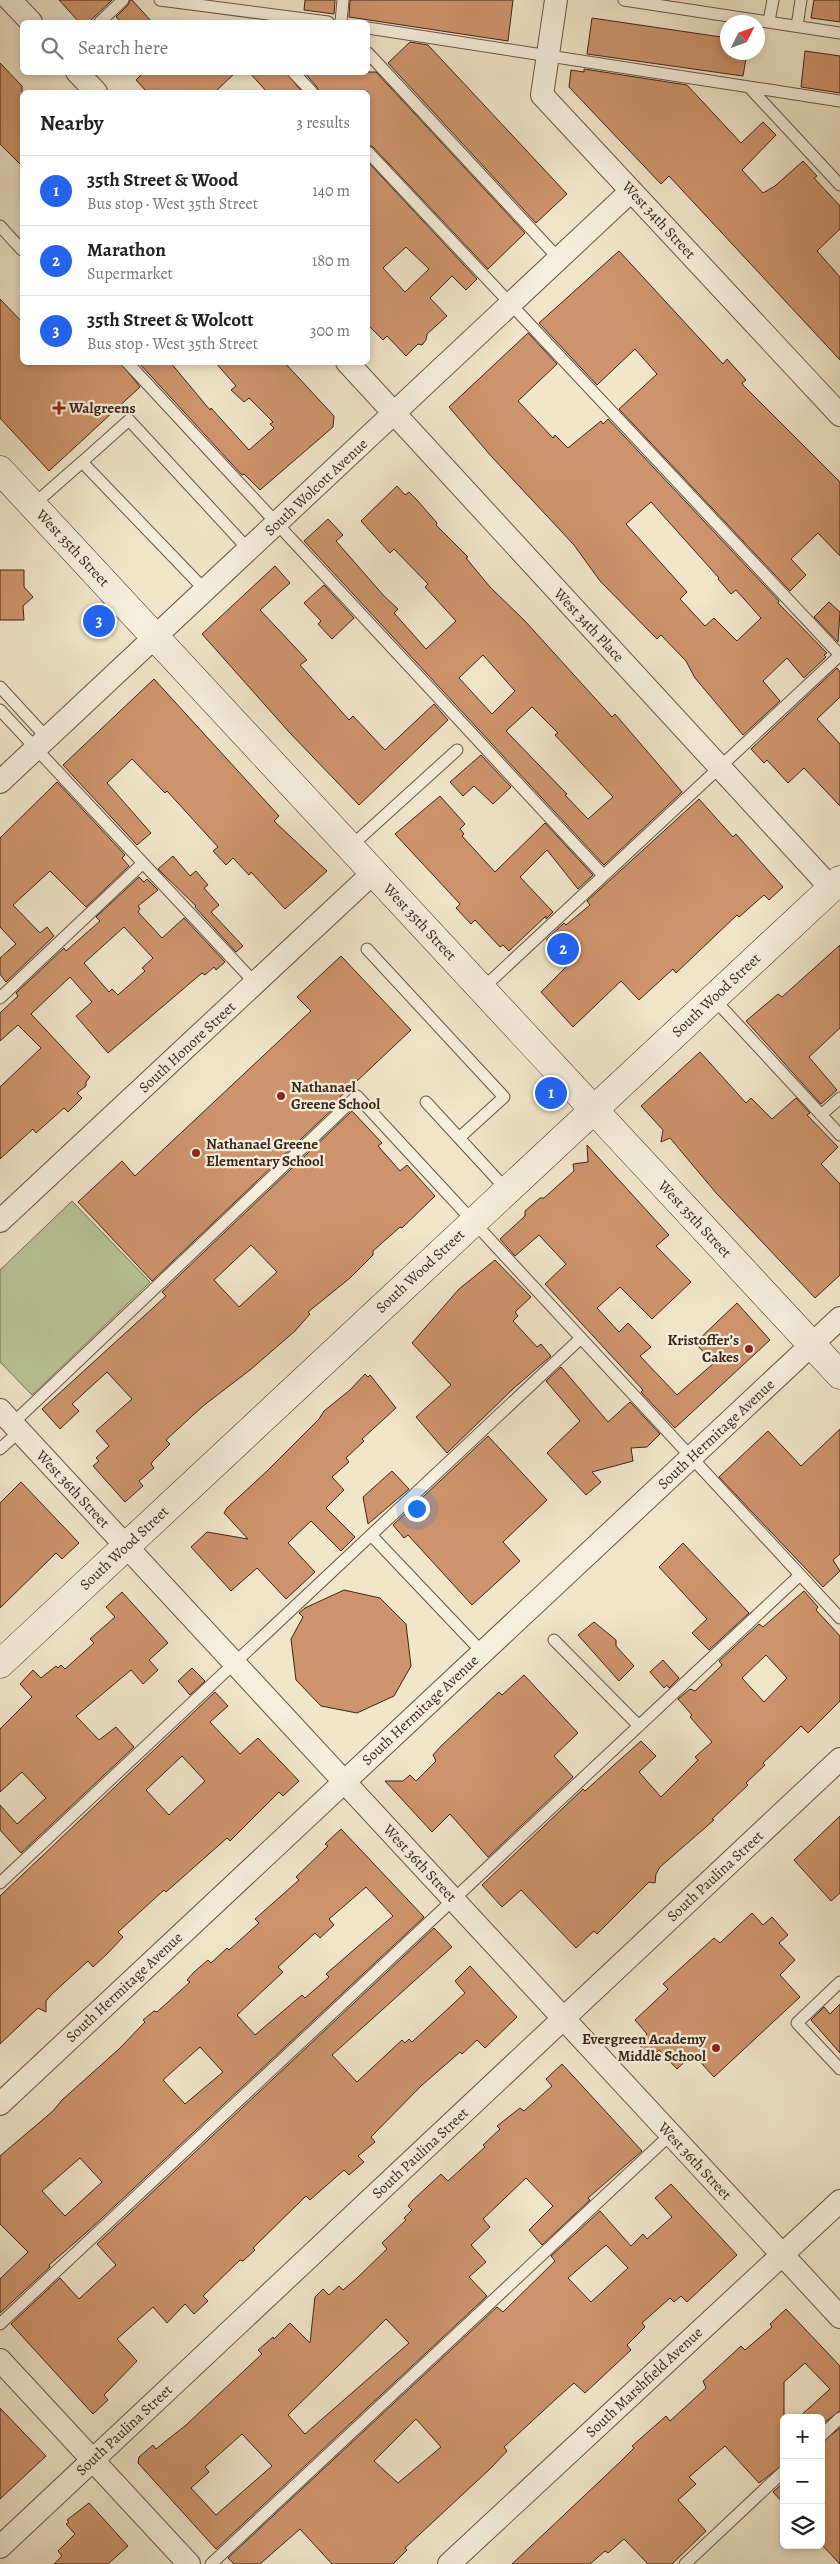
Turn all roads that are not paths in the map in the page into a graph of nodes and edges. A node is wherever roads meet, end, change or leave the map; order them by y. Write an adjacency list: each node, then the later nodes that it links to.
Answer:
1 (10, 0): 10 (street)
2 (124, 0): 11 (lane)
3 (160, 0): 9 (lane)
4 (343, 0): 14 (lane)
5 (556, 0): 20 (street, West 34th Street)
6 (624, 0): 15 (lane)
7 (773, 0): 15 (lane)
8 (802, 0): 16 (lane)
9 (236, 11): 12 (lane); 13 (lane)
10 (29, 20)
11 (102, 20)
12 (244, 20)
13 (311, 20)
14 (341, 20)
15 (769, 21): 16 (lane)
16 (797, 26): 18 (lane)
17 (370, 28): 20 (lane)
18 (840, 32)
19 (370, 55): 32 (lane)
20 (548, 56): 23 (lane); 29 (street, West 34th Street)
21 (80, 75): 24 (street)
22 (296, 75): 25 (lane)
23 (748, 87): 26 (lane); 28 (lane)
24 (94, 90)
25 (310, 90)
26 (840, 101)
27 (370, 154): 33 (lane)
28 (840, 185)
29 (631, 191): 32 (street, South Wolcott Avenue); 37 (street, West 34th Street)
30 (0, 226): 31 (lane)
31 (20, 248)
32 (559, 259): 33 (street, South Wolcott Avenue)
33 (511, 304): 36 (street, South Wolcott Avenue); 45 (lane)
34 (130, 365): 41 (lane)
35 (350, 365): 36 (street, West 34th Place)
36 (394, 414): 41 (street, South Wolcott Avenue); 50 (street, West 34th Place)
37 (840, 415)
38 (82, 462): 40 (lane); 42 (lane); 43 (lane)
39 (0, 470): 40 (main road, West 35th Street)
40 (33, 505): 44 (main road, West 35th Street)
41 (276, 524): 42 (street, South Wolcott Avenue); 55 (lane)
42 (249, 550): 43 (street, South Wolcott Avenue)
43 (205, 590): 44 (street, South Wolcott Avenue)
44 (155, 637): 48 (street, South Wolcott Avenue); 52 (main road, West 35th Street)
45 (840, 655): 50 (lane)
46 (0, 687): 48 (lane)
47 (0, 710): 48 (lane)
48 (42, 743): 51 (street, South Wolcott Avenue); 53 (lane)
49 (457, 750): 52 (lane)
50 (719, 767): 55 (lane); 56 (street, West 34th Place)
51 (0, 782)
52 (350, 847): 54 (main road, West 35th Street)
53 (143, 863): 58 (lane); 60 (lane)
54 (374, 872): 58 (street, South Honore Street); 59 (main road, West 35th Street)
55 (603, 875): 59 (lane)
56 (835, 884): 61 (main road, South Wood Street)
57 (367, 949): 67 (lane)
58 (255, 983): 69 (street, South Honore Street)
59 (482, 989): 64 (main road, West 35th Street)
60 (0, 998)
61 (713, 998): 64 (main road, South Wood Street); 65 (lane)
62 (840, 1098): 65 (lane)
63 (426, 1102): 67 (lane)
64 (594, 1109): 68 (main road, South Wood Street); 73 (main road, West 35th Street)
65 (821, 1115): 66 (lane)
66 (840, 1135)
67 (459, 1138): 68 (lane)
68 (507, 1190): 70 (main road, South Wood Street)
69 (0, 1221)
70 (474, 1221): 72 (lane); 75 (lane); 79 (main road, South Wood Street)
71 (840, 1318): 73 (street, South Hermitage Avenue)
72 (581, 1338): 77 (lane); 78 (lane)
73 (812, 1345): 74 (main road, West 35th Street); 77 (street, South Hermitage Avenue)
74 (840, 1375)
75 (11, 1421): 76 (lane); 79 (street, West 36th Street)
76 (0, 1450)
77 (691, 1458): 80 (lane); 83 (street, South Hermitage Avenue)
78 (371, 1535): 83 (lane); 84 (lane)
79 (126, 1546): 84 (street, West 36th Street); 85 (main road, South Wood Street)
80 (800, 1575): 81 (lane); 86 (lane)
81 (840, 1618)
82 (554, 1640): 86 (lane)
83 (482, 1652): 88 (street, South Hermitage Avenue)
84 (234, 1663): 88 (street, West 36th Street); 89 (lane)
85 (0, 1664)
86 (639, 1726): 90 (lane)
87 (840, 1759): 92 (street, South Paulina Street)
88 (344, 1781): 90 (street, West 36th Street); 94 (street, South Hermitage Avenue)
89 (0, 1883)
90 (453, 1900): 92 (street, West 36th Street); 99 (lane)
91 (840, 1982): 93 (lane)
92 (563, 2018): 95 (street, West 36th Street); 103 (street, South Paulina Street)
93 (840, 2069)
94 (0, 2104)
95 (671, 2134): 97 (street, West 36th Street); 107 (lane)
96 (840, 2201): 97 (street, South Marshfield Avenue)
97 (782, 2254): 98 (street, West 36th Street); 108 (street, South Marshfield Avenue)
98 (840, 2317)
99 (0, 2324)
100 (0, 2360): 103 (street)
101 (840, 2418): 102 (lane)
102 (825, 2432)
103 (92, 2459): 105 (street, South Paulina Street); 106 (street)
104 (780, 2475): 109 (lane)
105 (0, 2547)
106 (189, 2564)
107 (211, 2564)
108 (449, 2564)
109 (685, 2564)

